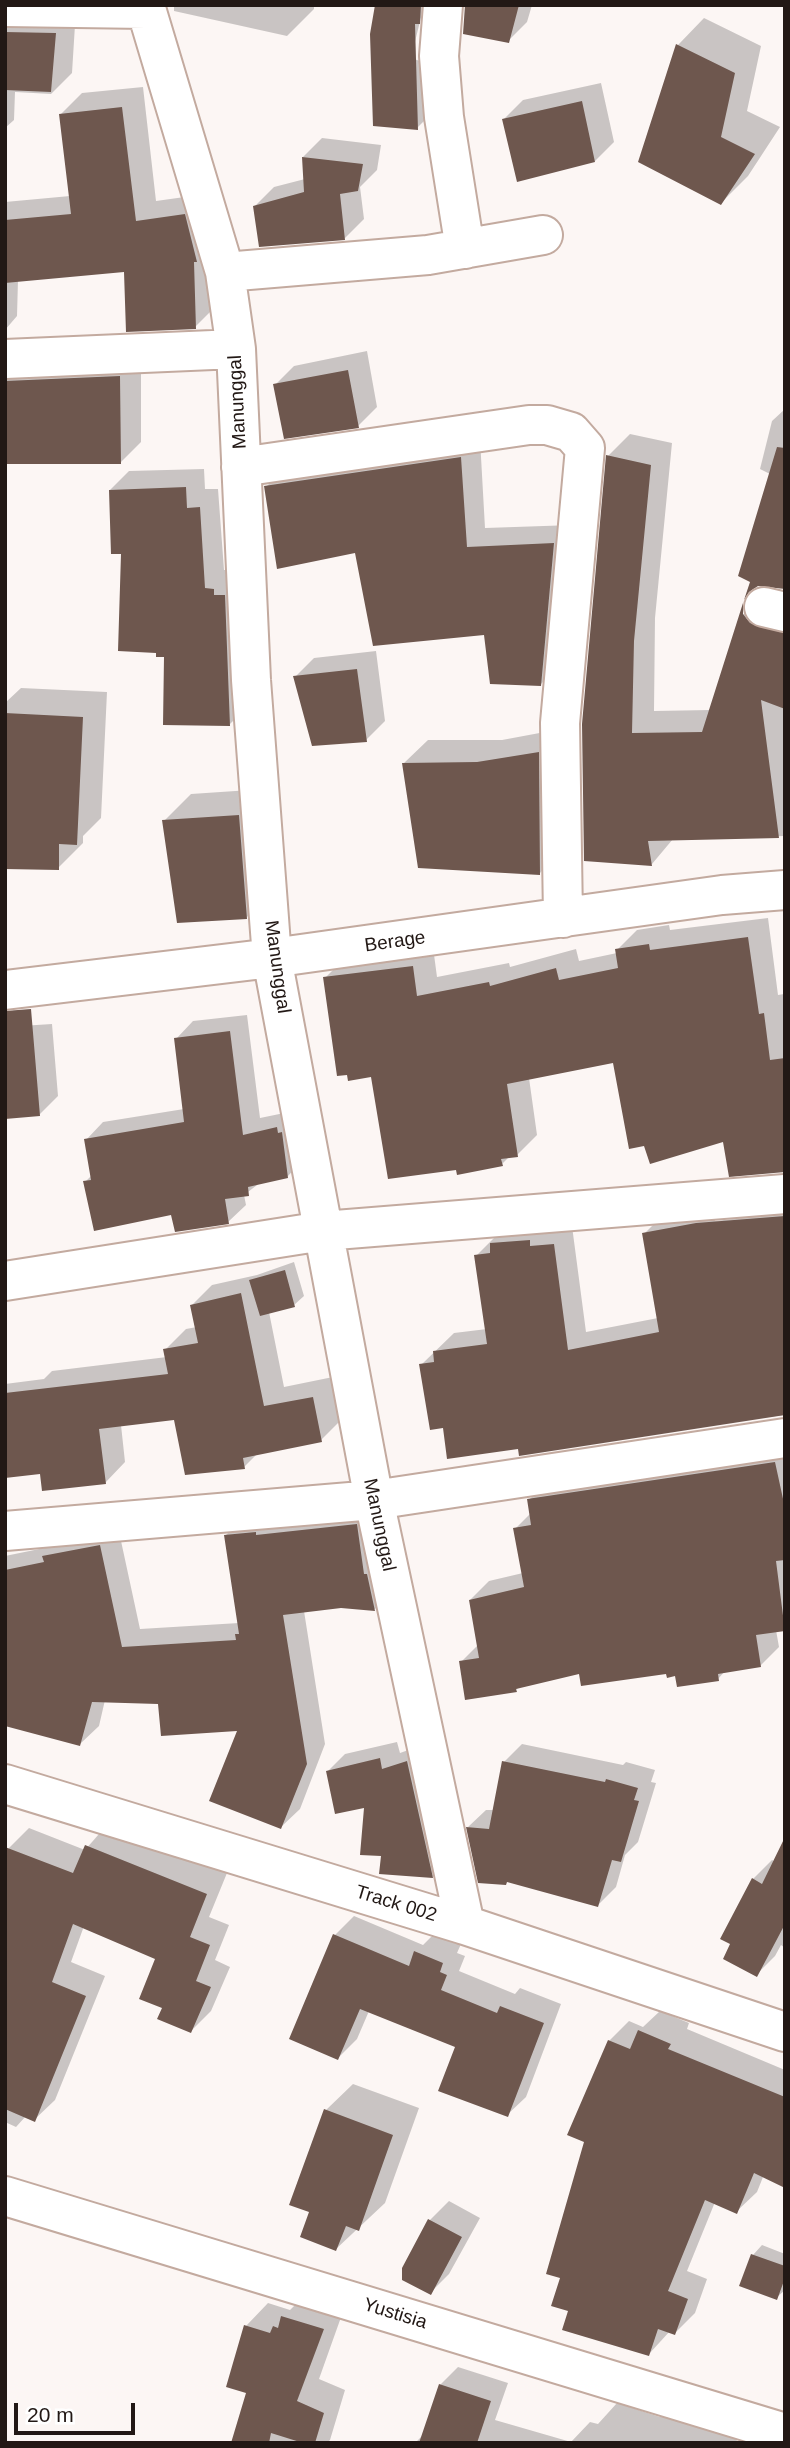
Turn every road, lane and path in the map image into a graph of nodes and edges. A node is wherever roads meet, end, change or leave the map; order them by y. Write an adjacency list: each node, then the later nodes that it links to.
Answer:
1 (443, 5): 5 (street)
2 (5, 7): 3 (street)
3 (145, 7): 6 (street, Manunggal)
4 (543, 235): 5 (street)
5 (465, 250): 6 (street)
6 (225, 272): 7 (street, Manunggal)
7 (236, 349): 8 (street); 9 (street, Manunggal)
8 (5, 359)
9 (241, 467): 11 (street); 12 (street, Manunggal)
10 (785, 890): 11 (street, Berage)
11 (563, 919): 12 (street, Berage)
12 (272, 958): 13 (street, Berage); 15 (street, Manunggal)
13 (5, 990)
14 (785, 1194): 15 (street)
15 (323, 1231): 16 (street); 18 (street, Manunggal)
16 (5, 1281)
17 (785, 1438): 18 (street)
18 (373, 1500): 19 (street); 21 (street, Manunggal)
19 (5, 1531)
20 (5, 1784): 21 (street, Track 002)
21 (465, 1925): 22 (street, Track 002)
22 (785, 2032)
23 (5, 2196): 24 (street, Yustisia)
24 (785, 2433)

